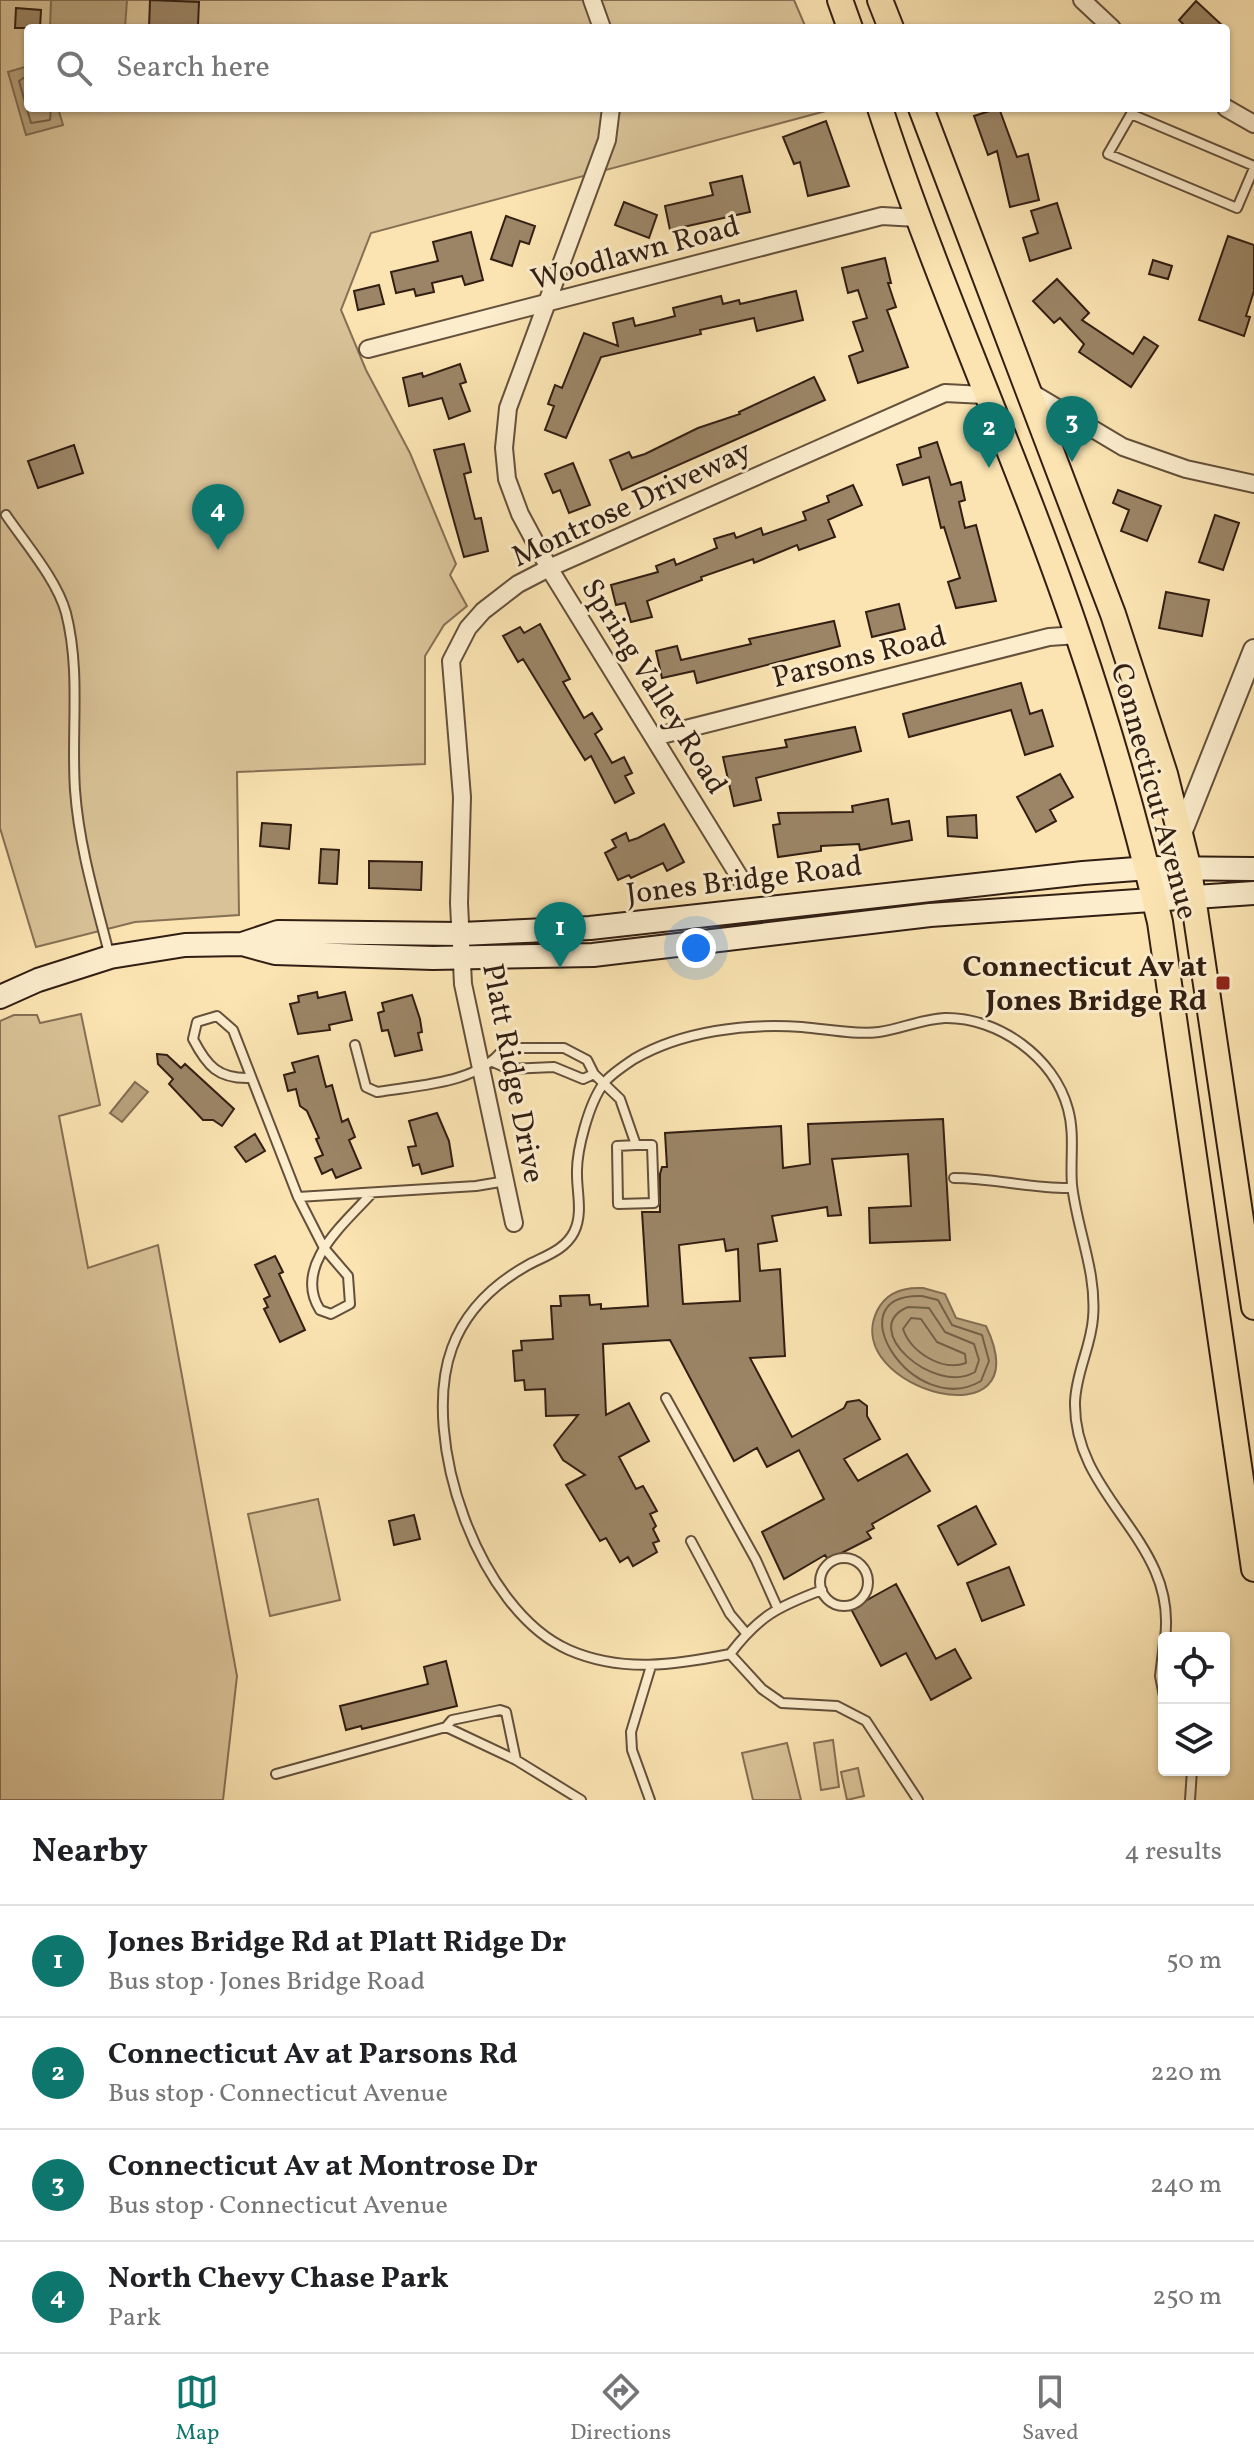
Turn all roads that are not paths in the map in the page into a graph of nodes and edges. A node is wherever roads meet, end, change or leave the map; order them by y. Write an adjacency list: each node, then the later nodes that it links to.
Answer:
1 (592, 0): 5 (street)
2 (840, 0): 6 (main road)
3 (880, 0): 7 (main road)
4 (1082, 0): 8 (street)
5 (601, 24)
6 (849, 24)
7 (889, 24)
8 (1108, 24)
9 (1230, 110): 13 (street)
10 (610, 112): 16 (street, Spring Valley Road)
11 (881, 112): 15 (main road, Connecticut Avenue)
12 (923, 112): 18 (main road, Connecticut Avenue)
13 (1254, 124)
14 (1254, 167): 14 (lane)
15 (917, 218): 16 (street, Woodlawn Road); 19 (main road, Connecticut Avenue)
16 (546, 304): 17 (street, Woodlawn Road); 22 (street, Spring Valley Road)
17 (368, 349)
18 (1027, 390): 20 (street); 26 (main road, Connecticut Avenue)
19 (984, 395): 22 (street, Montrose Driveway); 23 (main road, Connecticut Avenue)
20 (1254, 484)
21 (6, 515): 35 (lane)
22 (549, 568): 25 (street, Spring Valley Road); 33 (street, Montrose Driveway)
23 (1078, 635): 25 (street, Parsons Road); 27 (main road, Connecticut Avenue)
24 (1254, 650): 26 (street)
25 (654, 737): 29 (street, Spring Valley Road)
26 (1182, 834): 27 (main road, Connecticut Avenue)
27 (1168, 869): 28 (main road, Jones Bridge Road); 31 (main road, Connecticut Avenue); 32 (main road, Connecticut Avenue); 33 (main road, Jones Bridge Road)
28 (1254, 869)
29 (742, 881)
30 (1254, 893): 31 (main road, Jones Bridge Road)
31 (1193, 897): 32 (main road, Jones Bridge Road); 51 (main road, Connecticut Avenue)
32 (1155, 900): 36 (main road, Jones Bridge Road); 54 (main road, Connecticut Avenue)
33 (461, 934): 34 (main road, Jones Bridge Road); 36 (street, Platt Ridge Drive)
34 (242, 944): 35 (main road, Jones Bridge Road); 36 (main road, Jones Bridge Road)
35 (110, 957): 37 (main road, Jones Bridge Road)
36 (463, 959): 39 (street, Platt Ridge Drive)
37 (0, 997)
38 (355, 1045): 39 (lane)
39 (488, 1064): 40 (lane); 40 (lane); 45 (street, Platt Ridge Drive)
40 (594, 1074): 42 (lane)
41 (250, 1078): 41 (lane); 48 (lane)
42 (604, 1083): 43 (lane); 46 (lane); 60 (lane)
43 (636, 1145): 43 (lane)
44 (954, 1178): 46 (lane)
45 (506, 1181): 47 (lane); 49 (street, Platt Ridge Drive)
46 (1072, 1188): 57 (lane)
47 (372, 1193): 48 (lane); 50 (lane)
48 (298, 1197): 50 (lane)
49 (514, 1223)
50 (324, 1248): 50 (lane)
51 (1254, 1307)
52 (666, 1398): 56 (lane)
53 (691, 1541): 58 (lane)
54 (1254, 1569)
55 (822, 1590): 55 (lane); 56 (lane)
56 (777, 1607): 58 (lane)
57 (1164, 1632)
58 (746, 1633): 59 (lane)
59 (730, 1654): 60 (lane); 67 (lane)
60 (651, 1666): 66 (lane)
61 (446, 1727): 62 (lane); 62 (lane); 63 (lane)
62 (516, 1760): 65 (lane)
63 (276, 1774)
64 (1192, 1776): 68 (lane)
65 (581, 1800)
66 (650, 1800)
67 (918, 1800)
68 (1190, 1800)

